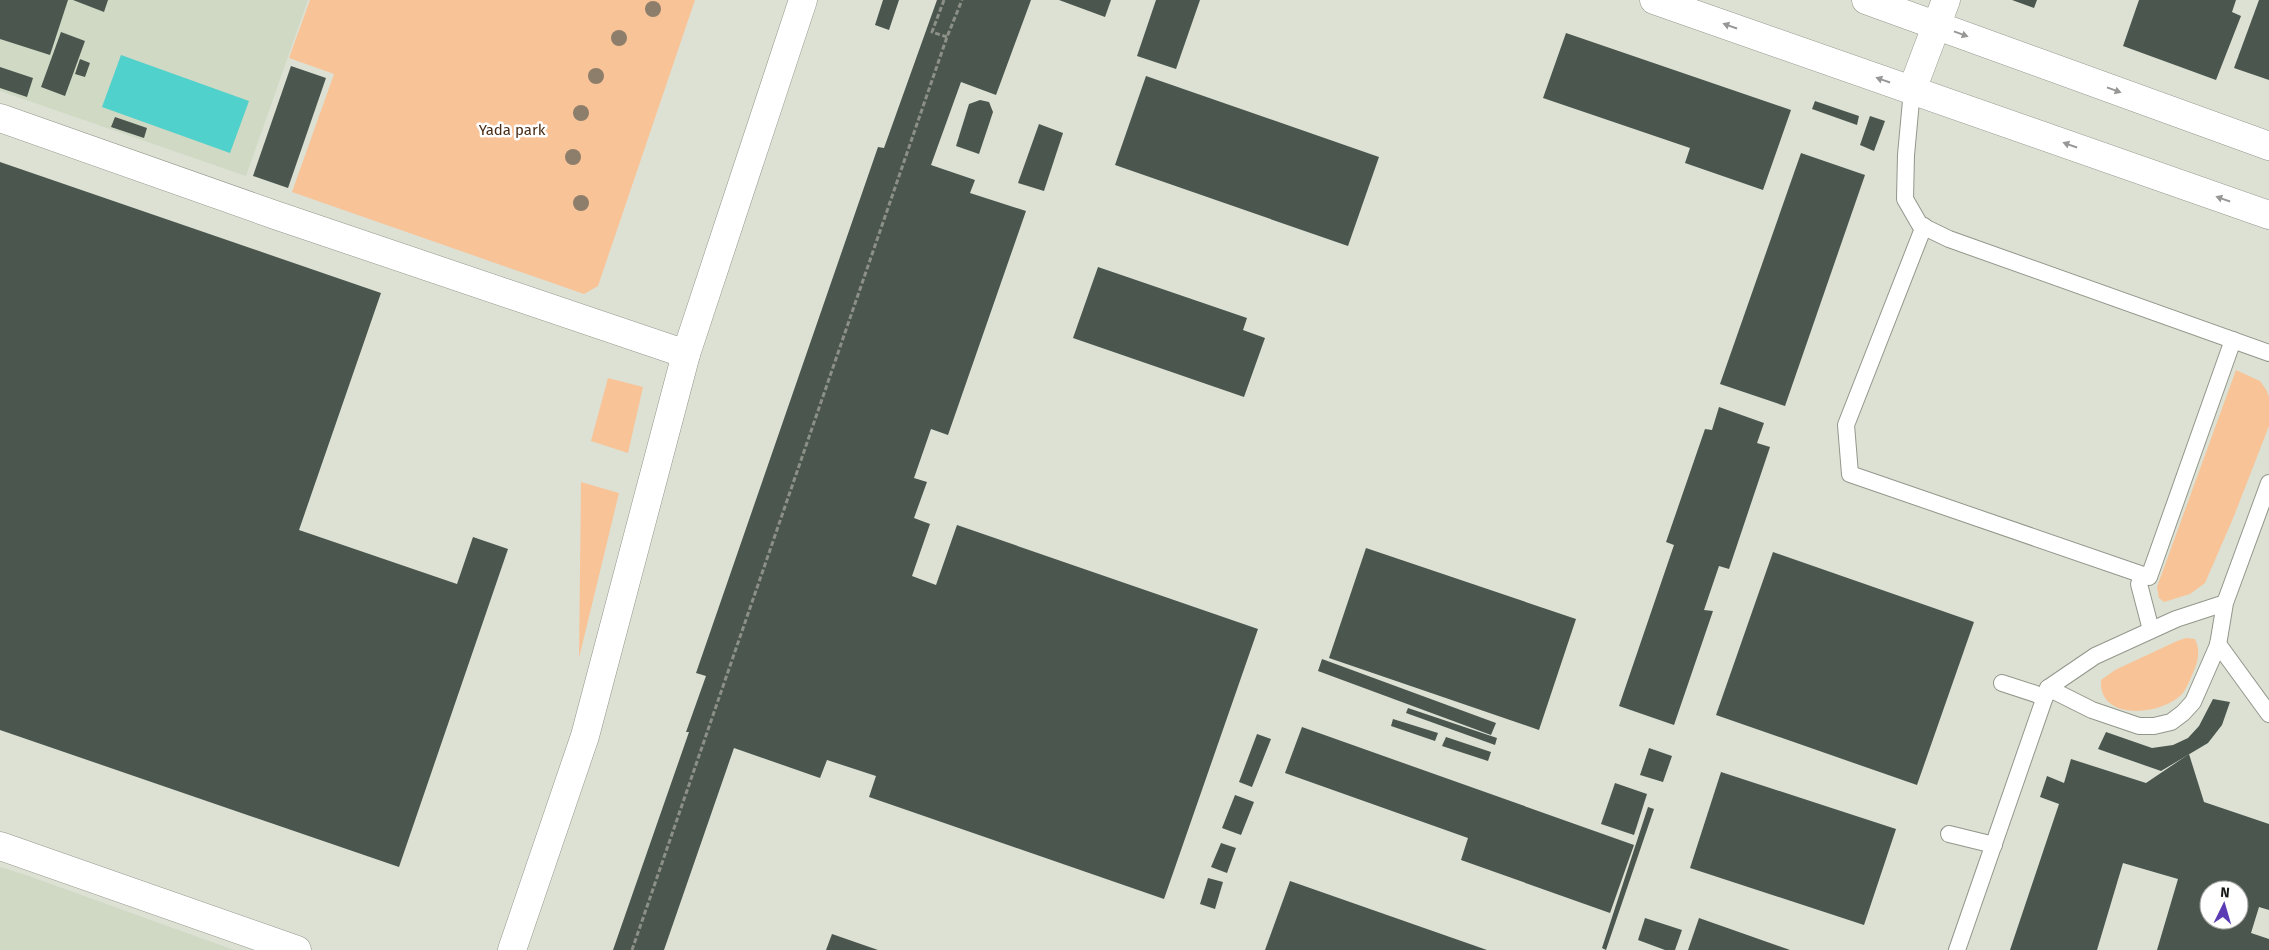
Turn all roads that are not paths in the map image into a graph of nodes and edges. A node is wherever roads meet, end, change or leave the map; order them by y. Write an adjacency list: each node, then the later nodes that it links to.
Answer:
1 (803, 0): 13 (street)
2 (1654, 0): 6 (street, one-way to 2)
3 (1866, 0): 5 (street)
4 (1946, 0): 5 (street)
5 (1937, 25): 6 (street); 8 (street, one-way to 8)
6 (1912, 90): 9 (street, one-way to 6); 10 (lane)
7 (0, 118): 13 (street)
8 (2269, 146)
9 (2269, 215)
10 (1924, 226): 11 (lane); 15 (lane)
11 (2233, 340): 12 (lane); 15 (lane)
12 (2269, 353)
13 (686, 354): 26 (street)
14 (2269, 483): 16 (lane)
15 (2143, 575): 17 (lane)
16 (2225, 603): 17 (lane); 18 (lane)
17 (2150, 630): 20 (lane)
18 (2218, 644): 20 (lane); 21 (lane)
19 (2002, 683): 20 (lane)
20 (2046, 693): 23 (lane)
21 (2269, 714)
22 (1949, 834): 23 (lane)
23 (1994, 845): 27 (lane)
24 (0, 846): 25 (street)
25 (297, 950)
26 (512, 950)
27 (1957, 950)

